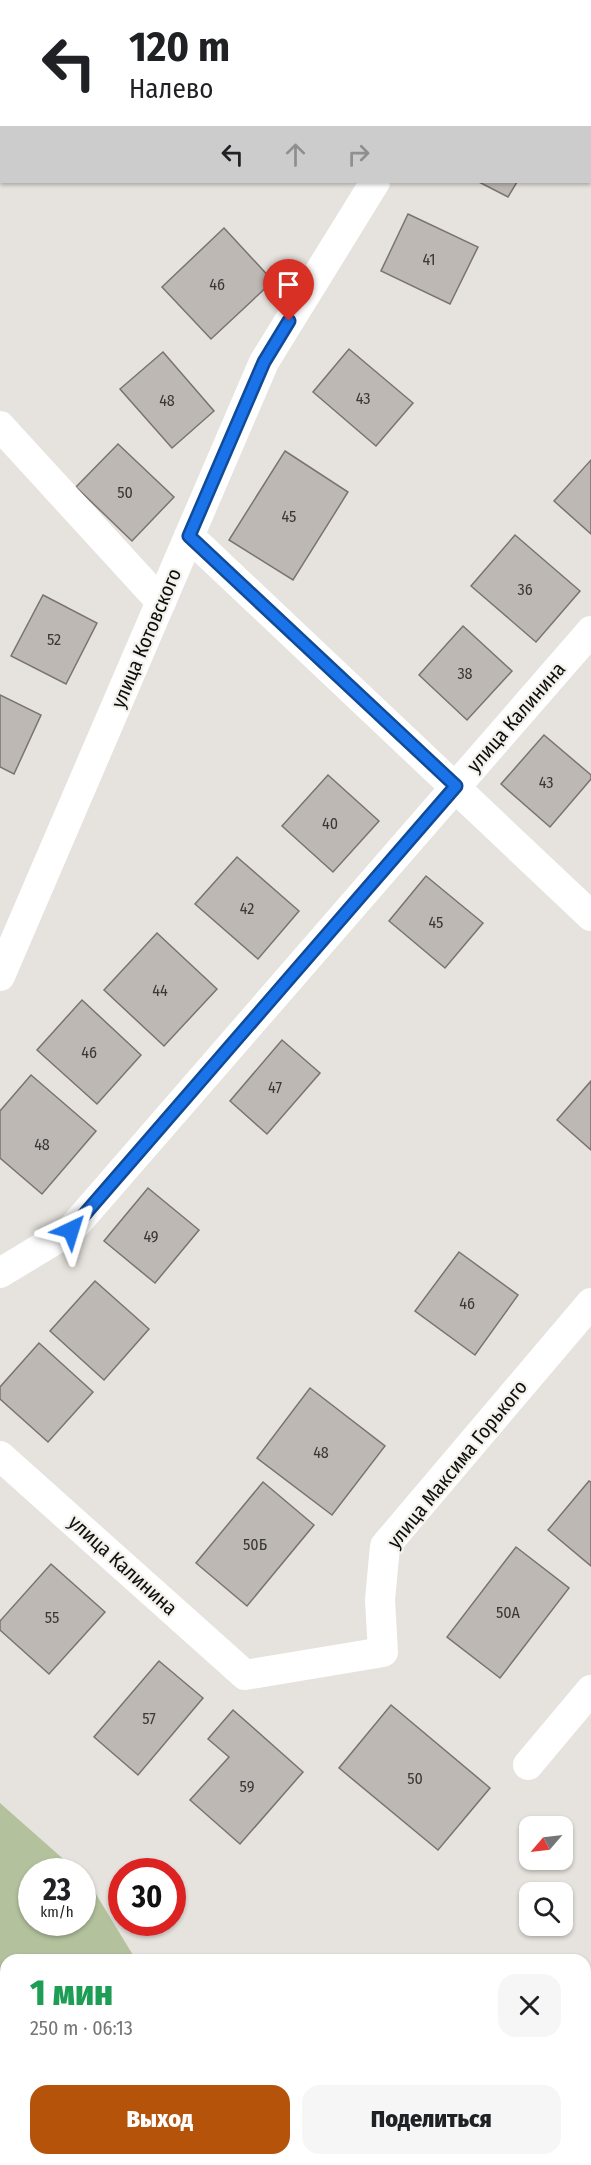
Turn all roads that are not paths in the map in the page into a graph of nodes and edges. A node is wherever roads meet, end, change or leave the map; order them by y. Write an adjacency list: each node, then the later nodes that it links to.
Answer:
1 (374, 183): 3 (street, улица Котовского)
2 (0, 426): 4 (street)
3 (189, 536): 4 (street, улица Котовского); 6 (street)
4 (161, 602): 8 (street, улица Котовского)
5 (591, 631): 6 (street, улица Калинина)
6 (456, 786): 7 (street); 9 (street, улица Калинина)
7 (591, 916)
8 (0, 976)
9 (0, 1273)
10 (591, 1303): 12 (street, улица Максима Горького)
11 (0, 1456): 12 (street, улица Калинина)
12 (245, 1675)
13 (591, 1689): 14 (street)
14 (528, 1765)

